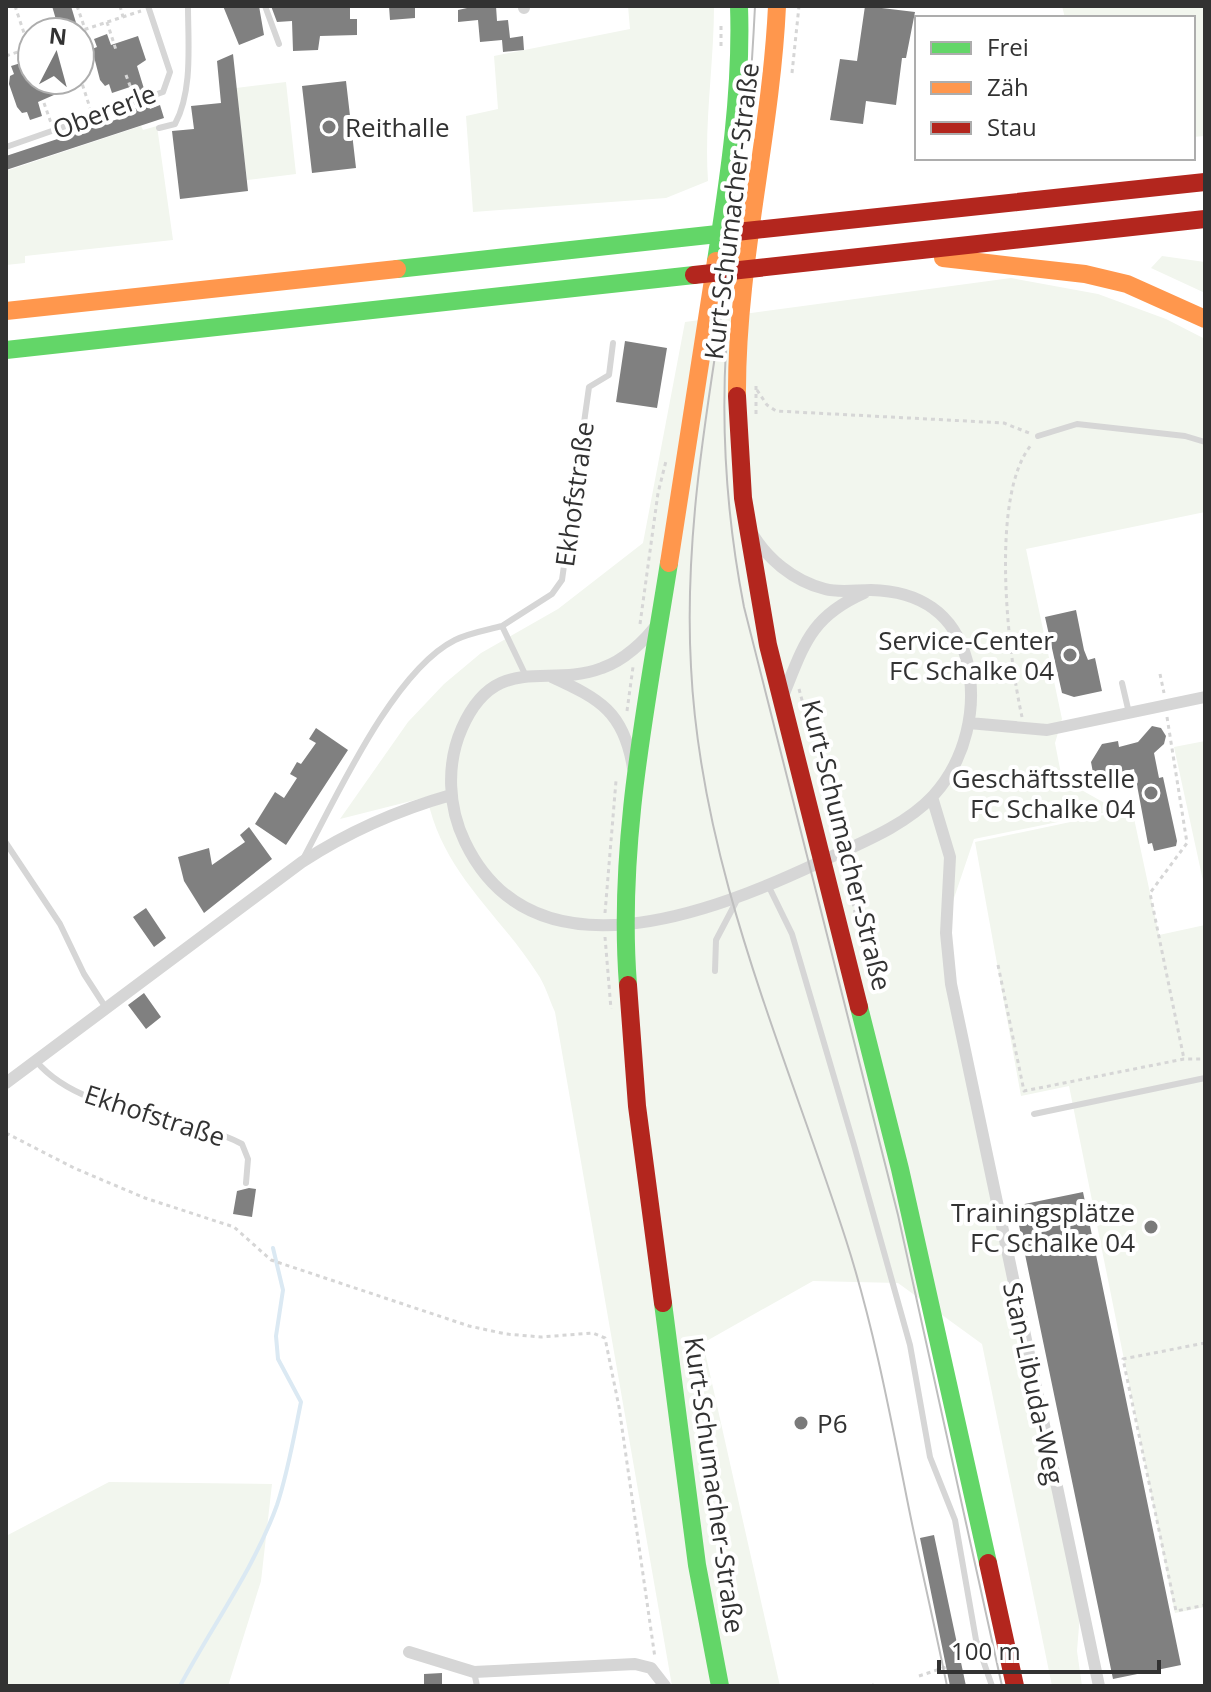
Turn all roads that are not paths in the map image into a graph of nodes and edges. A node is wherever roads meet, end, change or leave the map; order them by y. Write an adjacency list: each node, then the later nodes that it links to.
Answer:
1 (188, 6): 7 (lane)
2 (265, 6): 6 (lane)
3 (739, 6): 20 (main road, Kurt-Schumacher-Straße)
4 (777, 6): 18 (main road, Kurt-Schumacher-Straße)
5 (148, 8): 8 (lane, Obererle)
6 (279, 44)
7 (159, 128)
8 (6, 147)
9 (1205, 182): 12 (main road)
10 (1205, 219): 11 (main road)
11 (897, 253): 13 (main road); 15 (main road)
12 (6, 311)
13 (1205, 319)
14 (613, 343): 21 (lane, Ekhofstraße)
15 (6, 350)
16 (1038, 436): 17 (lane)
17 (1205, 442)
18 (745, 520): 19 (street); 26 (main road, Kurt-Schumacher-Straße)
19 (871, 590): 26 (street); 28 (street)
20 (662, 618): 23 (street); 29 (main road, Kurt-Schumacher-Straße)
21 (502, 626): 22 (lane); 33 (lane, Ekhofstraße)
22 (525, 674): 23 (street); 30 (street)
23 (546, 674): 29 (street)
24 (1122, 683): 27 (lane)
25 (1205, 697): 27 (street)
26 (783, 698): 49 (main road, Kurt-Schumacher-Straße)
27 (1129, 713): 28 (street)
28 (969, 723): 31 (street)
29 (635, 781): 47 (main road, Kurt-Schumacher-Straße)
30 (451, 795): 33 (street, Ekhofstraße); 35 (street)
31 (932, 797): 34 (street); 50 (street, Stan-Libuda-Weg)
32 (6, 843): 37 (lane)
33 (302, 862): 37 (street, Ekhofstraße)
34 (768, 885): 35 (street); 48 (lane)
35 (737, 898): 36 (lane)
36 (715, 971)
37 (106, 1008): 38 (street, Ekhofstraße)
38 (36, 1061): 40 (street, Ekhofstraße); 42 (lane, Ekhofstraße)
39 (1205, 1078): 41 (lane)
40 (6, 1083)
41 (1034, 1114)
42 (246, 1183)
43 (409, 1652): 44 (street)
44 (474, 1672): 45 (lane); 46 (street)
45 (477, 1686)
46 (665, 1686)
47 (720, 1686)
48 (992, 1686)
49 (1015, 1686)
50 (1099, 1686)

